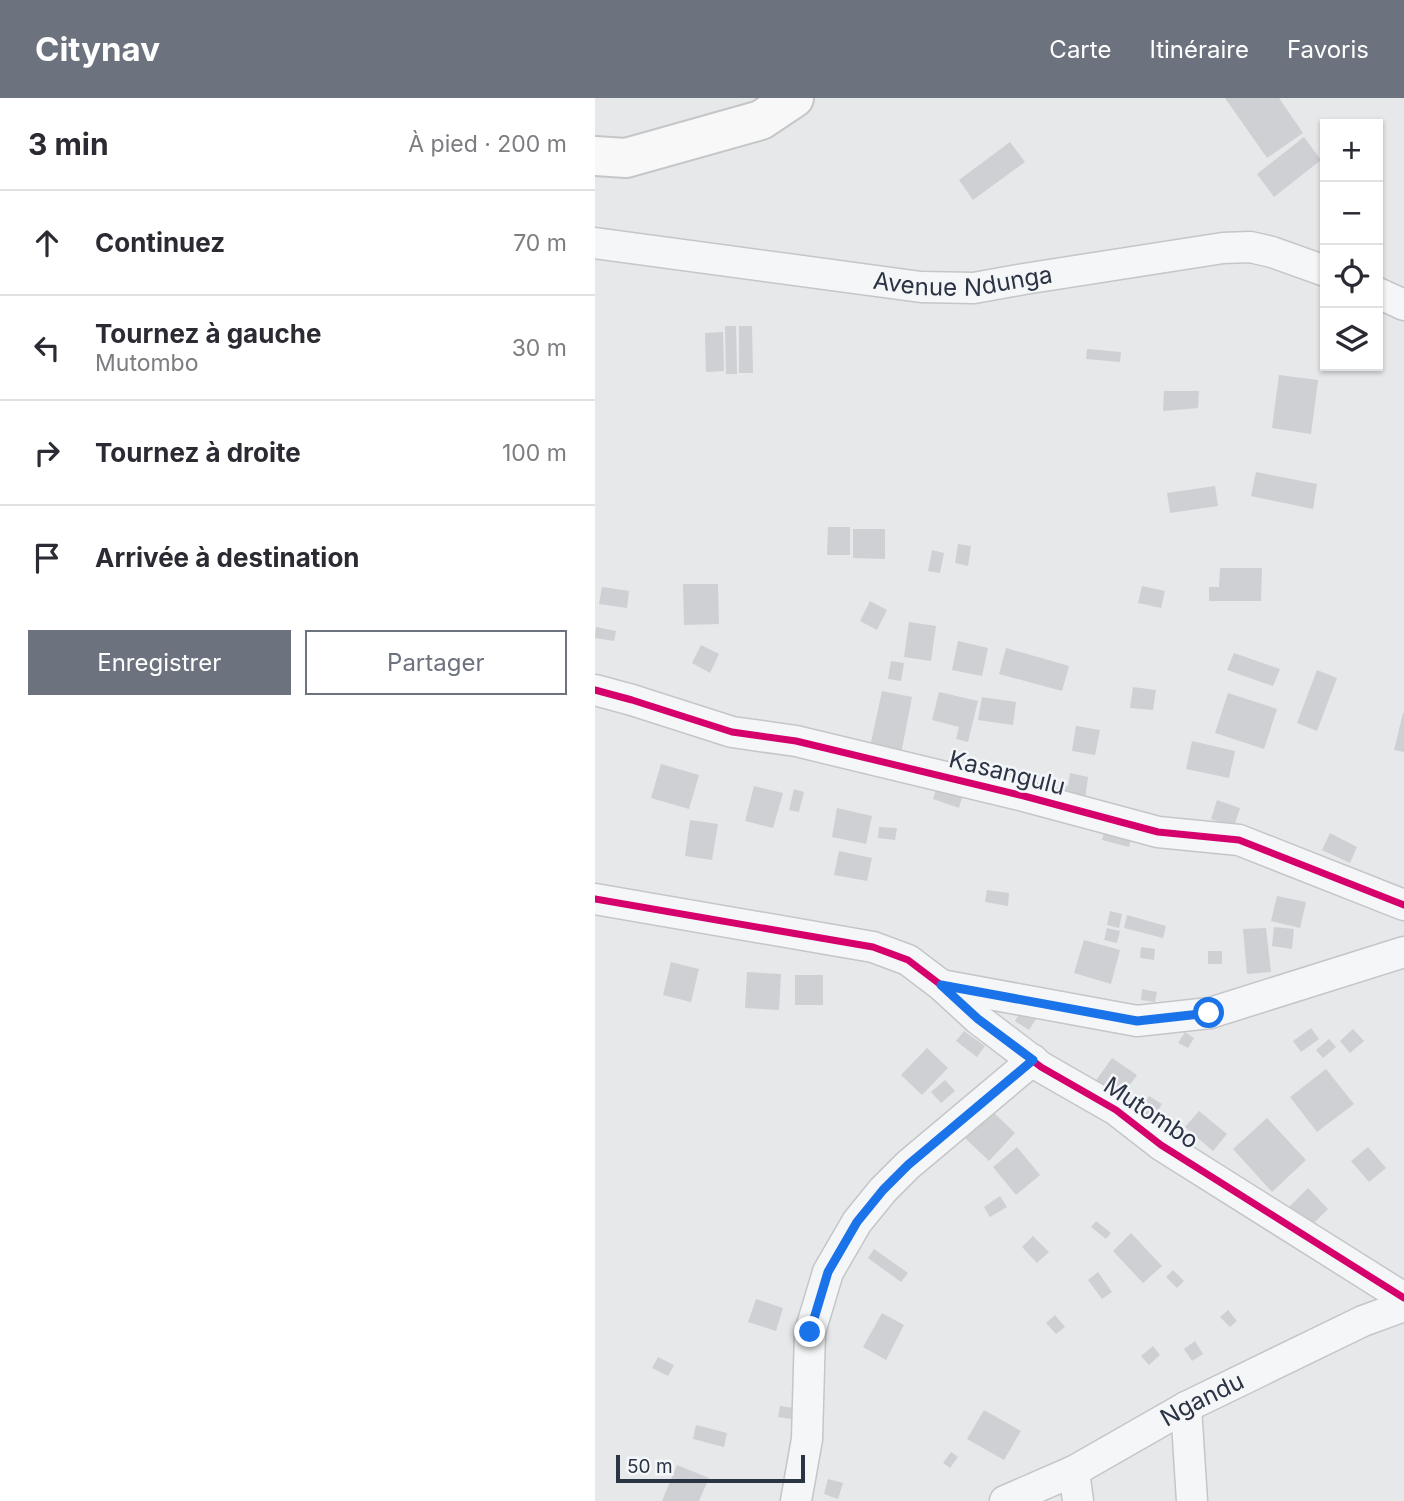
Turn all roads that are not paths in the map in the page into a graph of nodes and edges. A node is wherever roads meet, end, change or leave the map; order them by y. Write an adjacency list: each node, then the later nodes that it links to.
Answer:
1 (795, 98): 2 (street)
2 (595, 156)
3 (595, 243): 4 (street, Avenue Ndunga)
4 (1320, 269)
5 (1383, 295): 6 (street)
6 (1404, 305)
7 (595, 690): 9 (street, Kasangulu)
8 (595, 899): 11 (street, Mutombo)
9 (1404, 905)
10 (1404, 952): 11 (street)
11 (941, 985): 12 (street, Mutombo)
12 (1033, 1060): 13 (street, Mutombo); 17 (street)
13 (1404, 1298)
14 (1404, 1306): 15 (street, Ngandu)
15 (1186, 1408): 16 (street, Ngandu); 20 (street)
16 (1074, 1471): 18 (street, Ngandu); 19 (street)
17 (796, 1501)
18 (1005, 1501)
19 (1078, 1501)
20 (1192, 1501)

